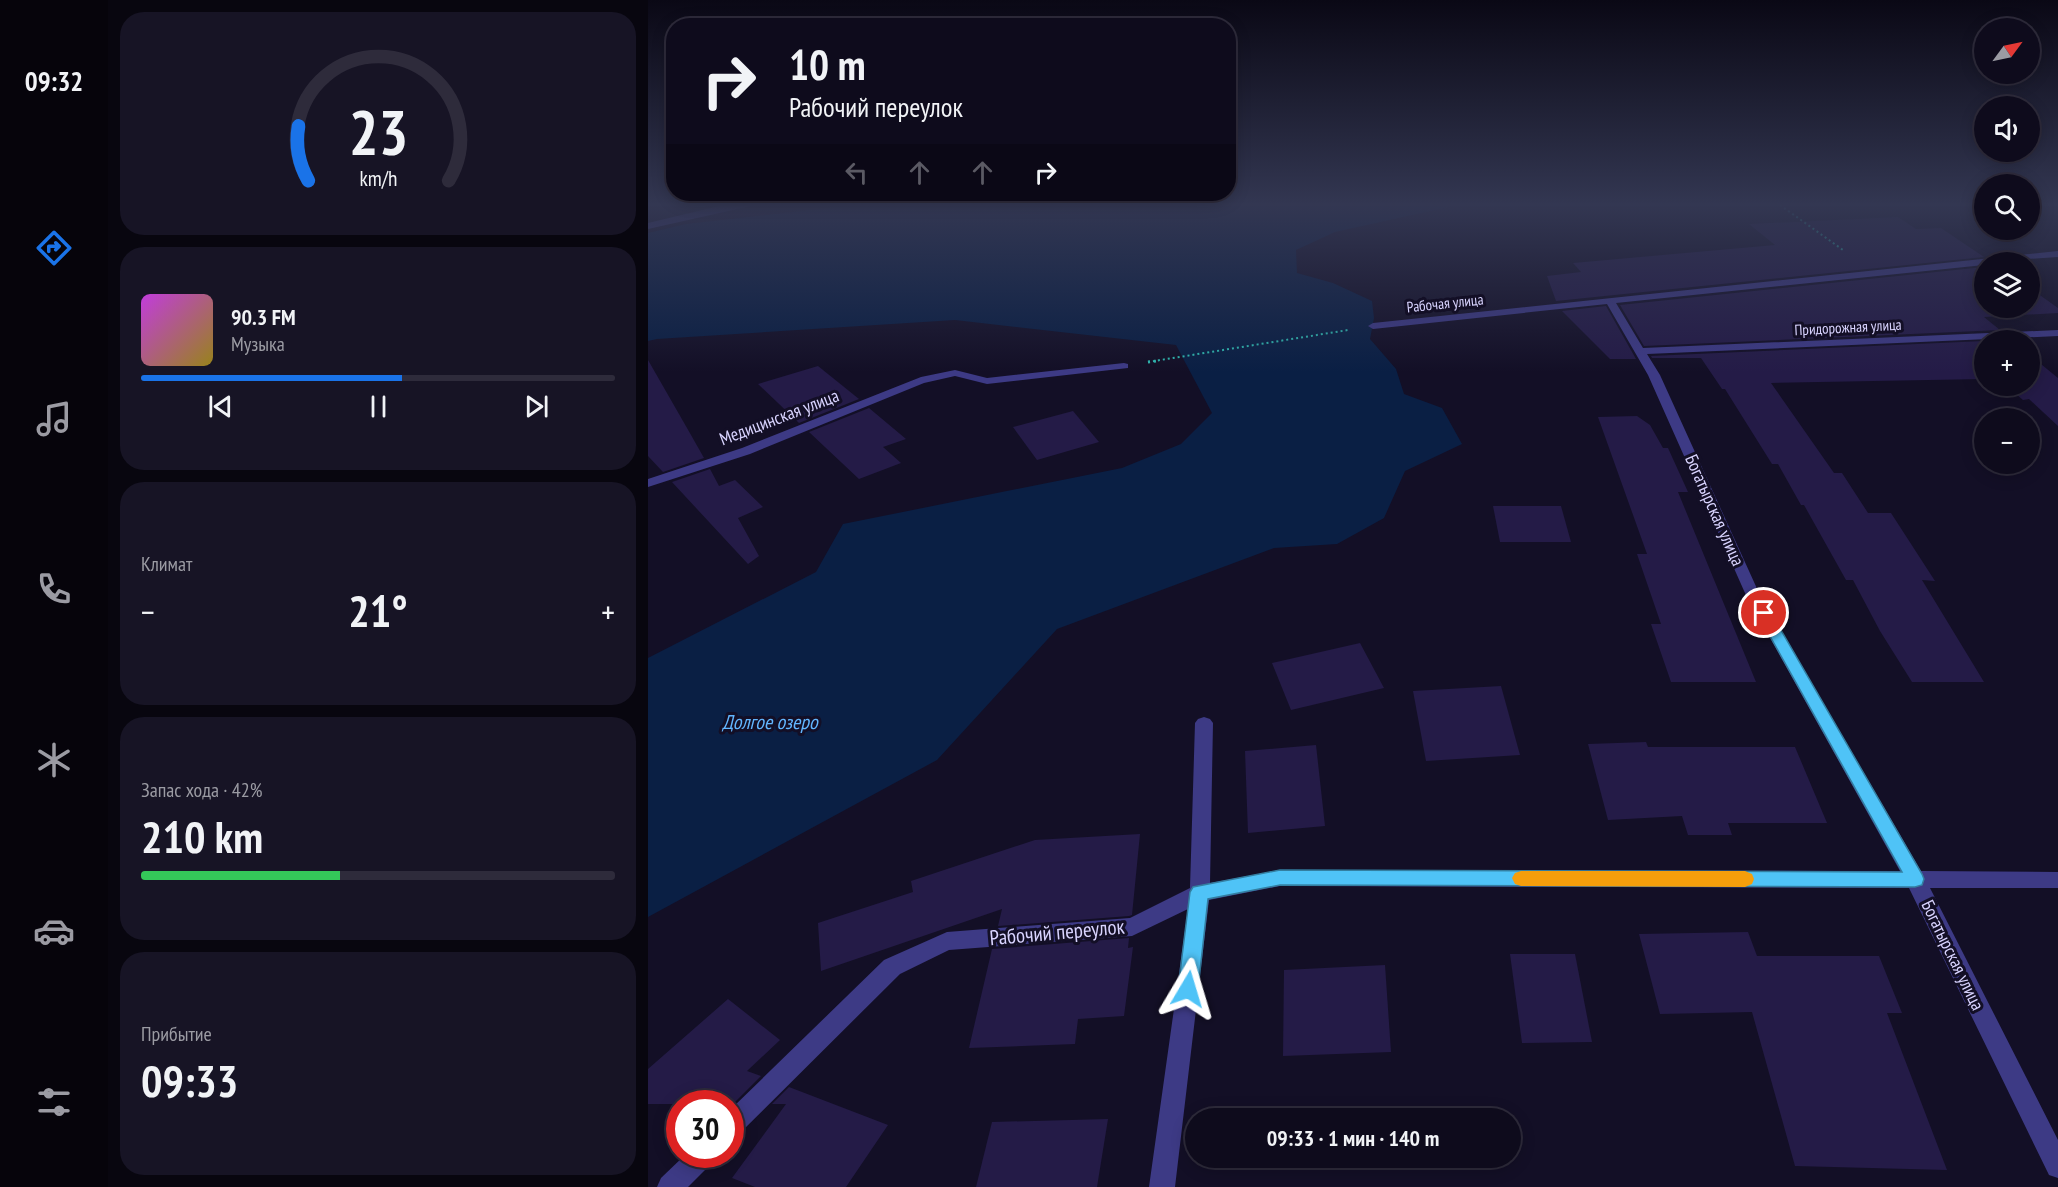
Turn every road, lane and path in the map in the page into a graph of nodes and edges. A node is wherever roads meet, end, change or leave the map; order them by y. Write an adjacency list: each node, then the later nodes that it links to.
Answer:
1 (1859, 260): 3 (path)
2 (1993, 260): 3 (street, Рабочая улица)
3 (1876, 272): 4 (street, Рабочая улица)
4 (1609, 300): 5 (street, Рабочая улица); 9 (street, Богатырская улица)
5 (1373, 326): 10 (path)
6 (2044, 333): 7 (street, Придорожная улица); 8 (street); 9 (street, Придорожная улица)
7 (2058, 333)
8 (2058, 345)
9 (1640, 351): 13 (street, Богатырская улица)
10 (1124, 366): 11 (street, Медицинская улица)
11 (648, 483)
12 (1204, 723): 15 (street)
13 (1915, 879): 14 (street, Рабочий переулок); 15 (street, Рабочий переулок); 17 (street, Богатырская улица)
14 (2058, 880)
15 (1200, 892): 16 (street, Рабочий переулок); 20 (street)
16 (744, 1113)
17 (2058, 1166)
18 (689, 1168): 19 (street)
19 (670, 1187)
20 (1162, 1187)

